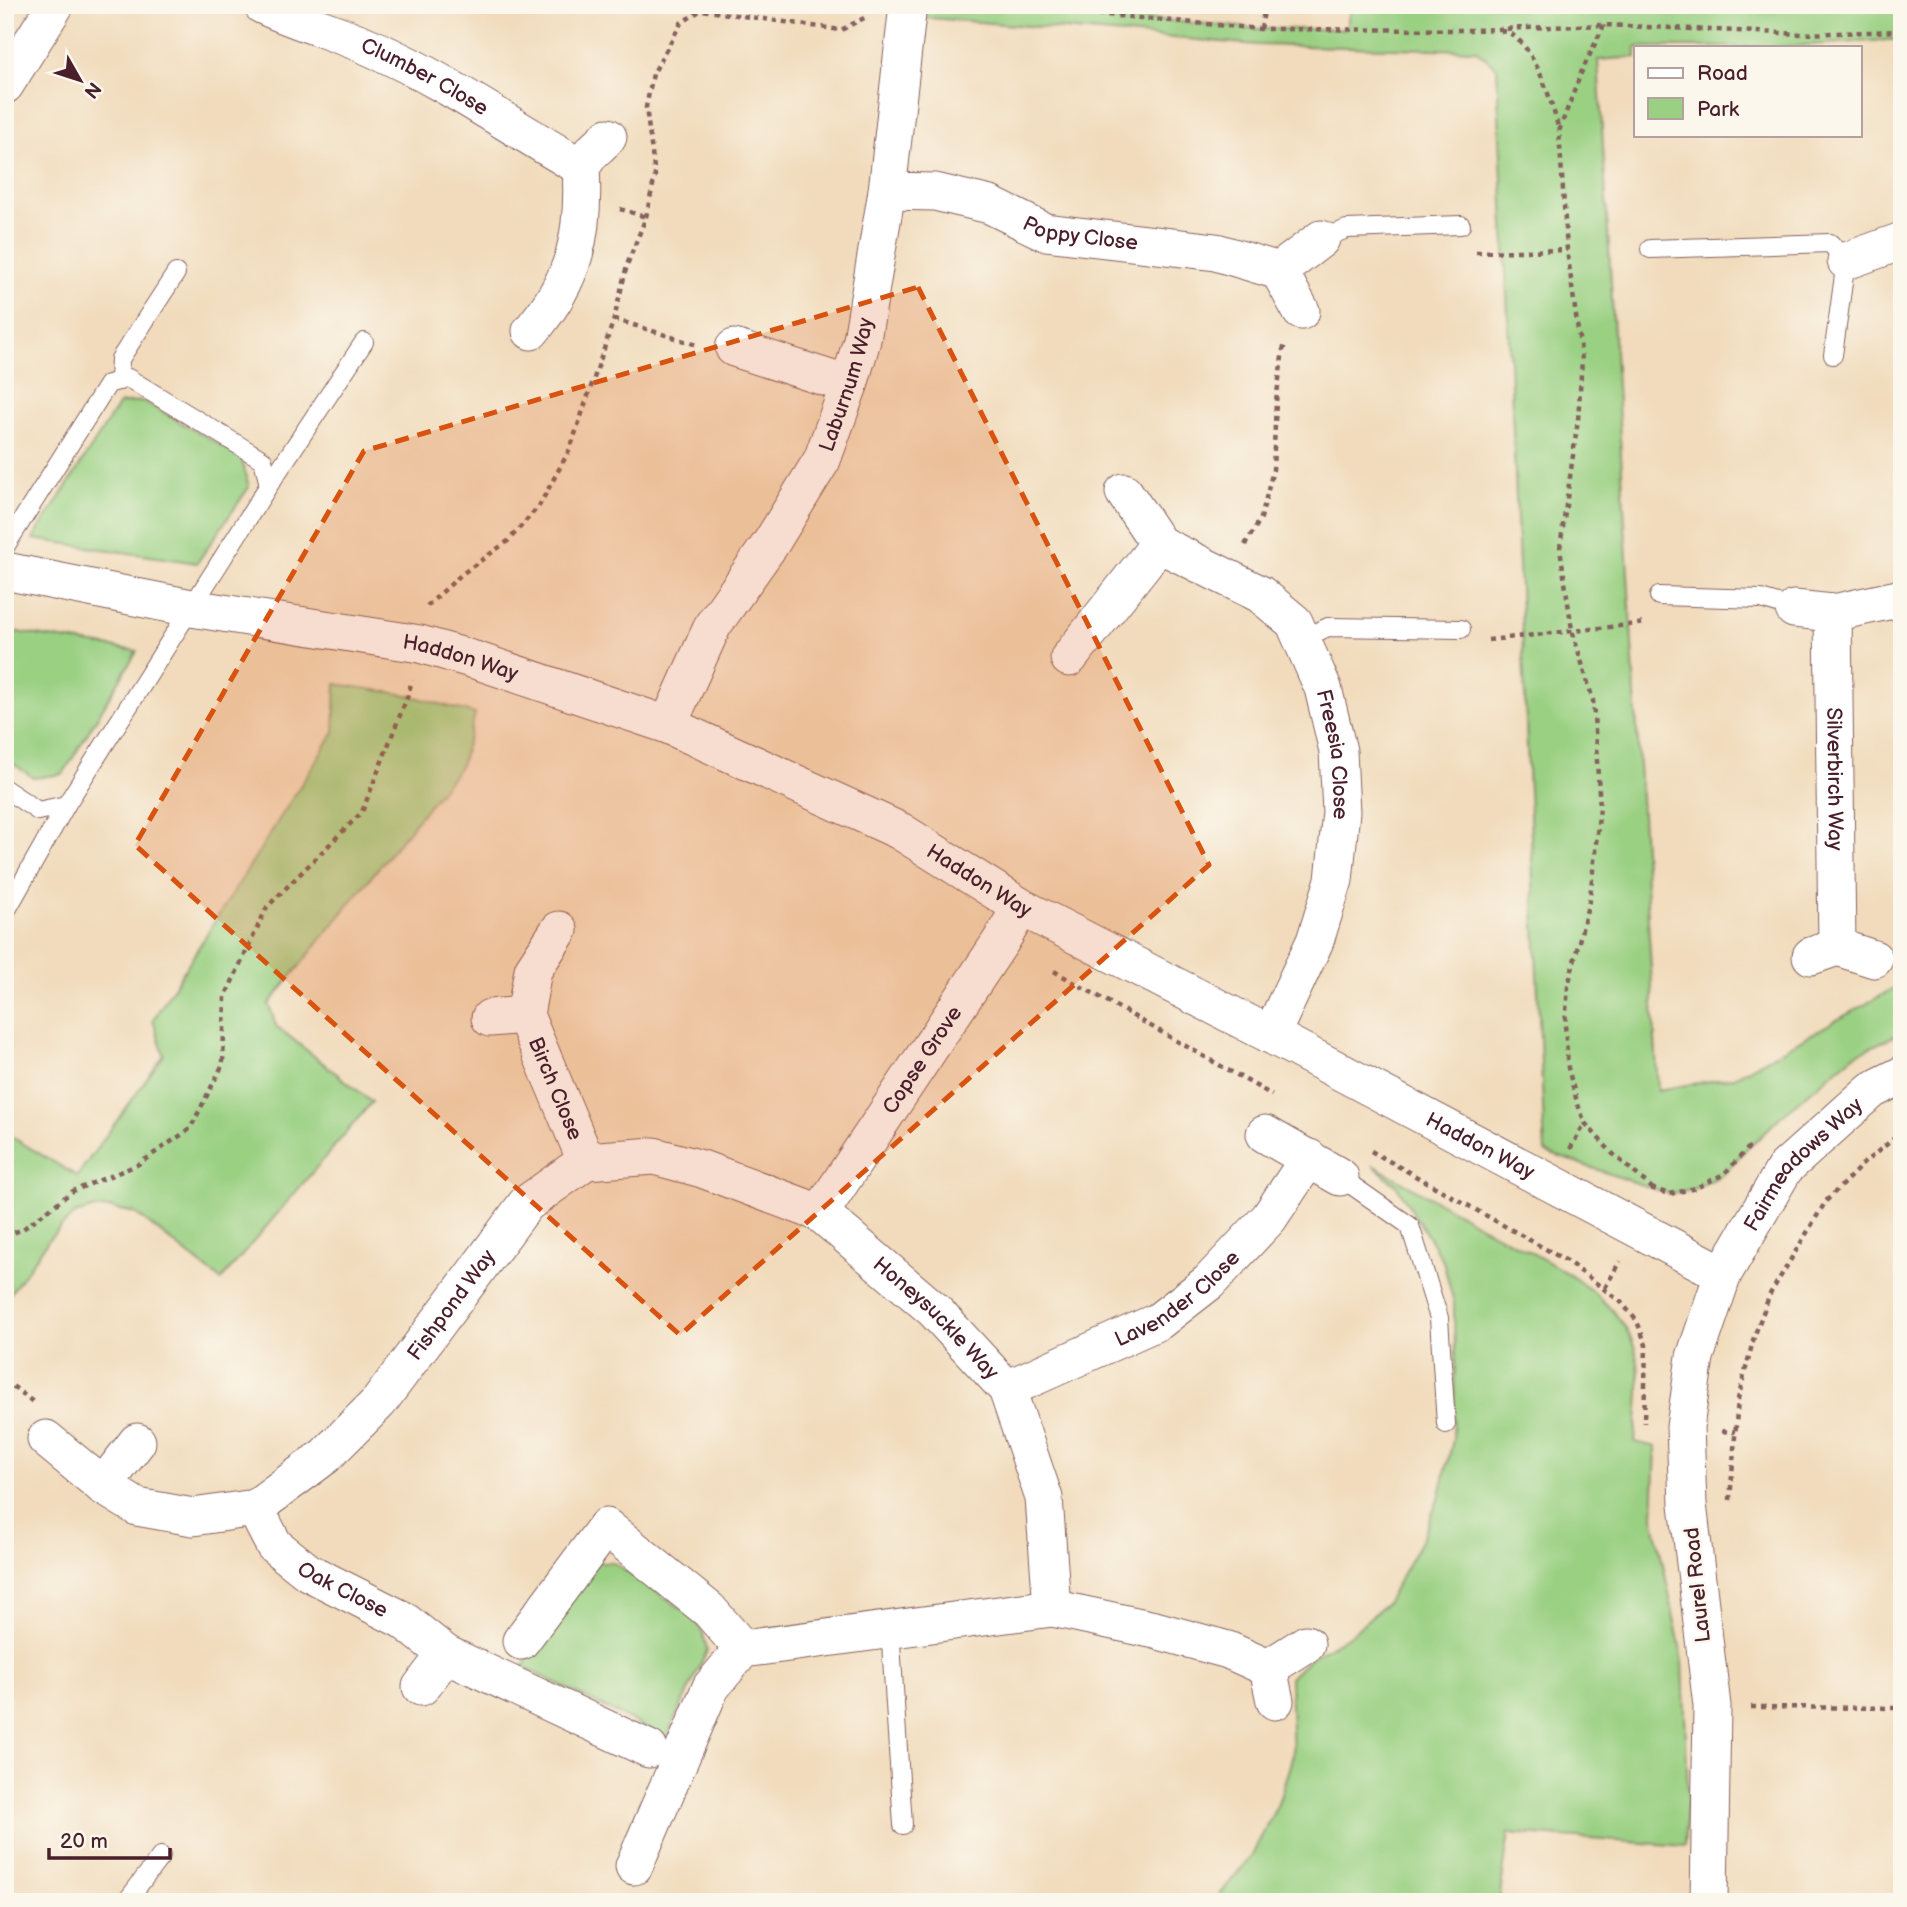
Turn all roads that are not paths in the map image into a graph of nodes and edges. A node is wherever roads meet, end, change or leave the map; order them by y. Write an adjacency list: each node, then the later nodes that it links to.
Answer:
1 (262, 5): 6 (street, Clumber Close)
2 (50, 6): 4 (street)
3 (892, 8): 7 (street, Laburnum Way)
4 (5, 85)
5 (608, 137): 6 (street)
6 (581, 167): 16 (street)
7 (887, 191): 13 (street, Poppy Close); 21 (street, Laburnum Way)
8 (1461, 225): 9 (lane)
9 (1321, 239): 13 (street)
10 (1902, 242): 12 (street)
11 (1650, 249): 12 (lane)
12 (1838, 252): 19 (lane)
13 (1279, 271): 15 (street)
14 (176, 273): 20 (lane)
15 (1301, 311)
16 (531, 331)
17 (364, 342): 22 (lane)
18 (734, 348): 21 (street)
19 (1833, 355)
20 (119, 381): 22 (lane); 25 (lane)
21 (849, 385): 35 (street, Laburnum Way)
22 (269, 485): 29 (lane)
23 (1124, 492): 24 (street, Freesia Close)
24 (1159, 544): 33 (street, Freesia Close); 34 (street)
25 (5, 547)
26 (5, 571): 29 (street, Haddon Way)
27 (1659, 596): 30 (lane)
28 (1902, 598): 31 (street)
29 (191, 608): 35 (street, Haddon Way); 37 (lane)
30 (1794, 609): 31 (street)
31 (1833, 612): 41 (street, Silverbirch Way)
32 (1461, 629): 33 (lane)
33 (1301, 640): 42 (street, Freesia Close)
34 (1069, 658)
35 (668, 725): 38 (street, Haddon Way)
36 (5, 789): 37 (lane)
37 (66, 805): 39 (lane)
38 (1021, 907): 42 (street, Haddon Way); 48 (street, Copse Grove)
39 (5, 913)
40 (559, 930): 46 (street, Birch Close)
41 (1874, 958)
42 (1271, 1035): 49 (street, Haddon Way)
43 (1902, 1074): 49 (street, Fairmeadows Way)
44 (1265, 1134): 45 (street)
45 (1309, 1158): 47 (street); 50 (street, Lavender Close)
46 (586, 1161): 48 (street); 55 (street, Fishpond Way)
47 (1340, 1177): 51 (lane)
48 (820, 1213): 50 (street, Honeysuckle Way)
49 (1723, 1274): 68 (street, Laurel Road)
50 (1007, 1388): 56 (street, Honeysuckle Way)
51 (1446, 1424)
52 (46, 1439): 54 (street, Fishpond Way)
53 (137, 1442): 54 (street)
54 (103, 1486): 55 (street, Fishpond Way)
55 (255, 1508): 61 (street, Oak Close)
56 (1052, 1608): 57 (street); 59 (street)
57 (890, 1628): 60 (street); 64 (lane)
58 (521, 1641): 60 (street)
59 (1306, 1644)
60 (743, 1649): 66 (street)
61 (446, 1654): 62 (street); 63 (street, Oak Close)
62 (421, 1687)
63 (649, 1749)
64 (904, 1825)
65 (161, 1856): 67 (lane)
66 (634, 1866)
67 (126, 1902)
68 (1709, 1902)

